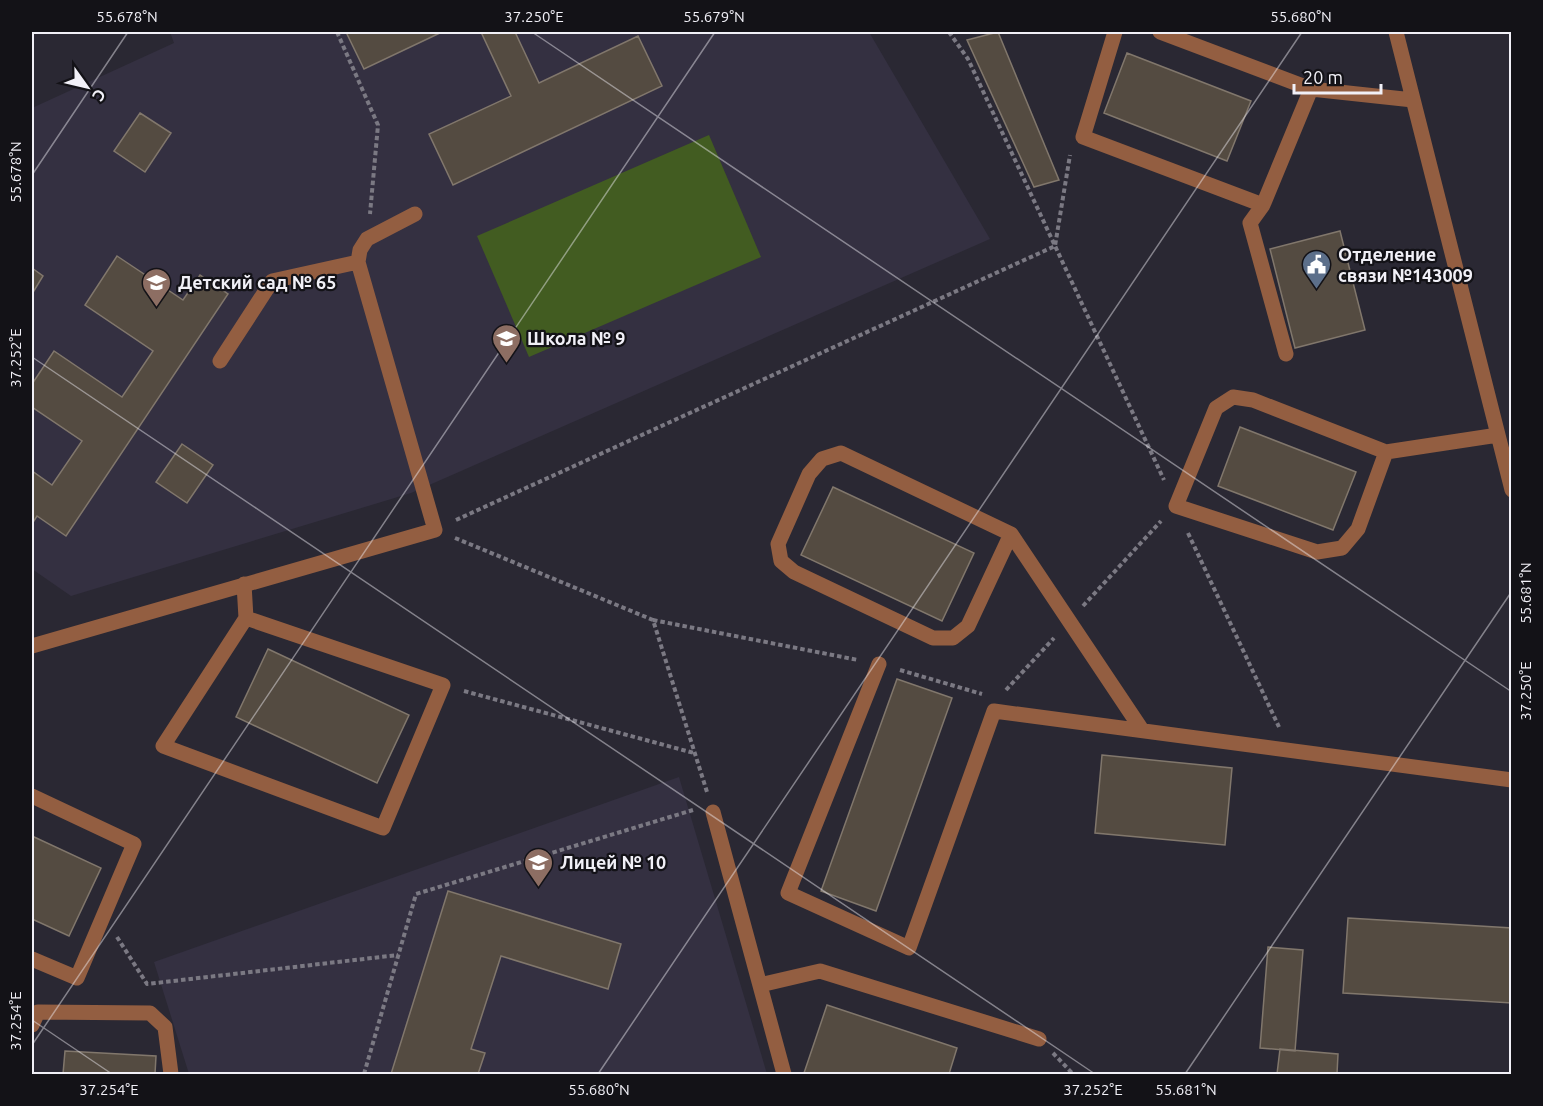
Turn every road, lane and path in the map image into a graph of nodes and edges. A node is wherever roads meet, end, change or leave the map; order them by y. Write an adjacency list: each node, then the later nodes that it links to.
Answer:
1 (337, 32): 10 (path)
2 (950, 32): 11 (path)
3 (1116, 32): 8 (street)
4 (1160, 32): 6 (street)
5 (1396, 32): 7 (street)
6 (1311, 89): 7 (street); 8 (street)
7 (1413, 100): 15 (street)
8 (1263, 205): 13 (street)
9 (415, 214): 10 (street)
10 (367, 239): 12 (street)
11 (1055, 246): 18 (path); 19 (path)
12 (358, 262): 14 (street); 19 (street)
13 (1286, 354)
14 (220, 361)
15 (1498, 435): 16 (street); 17 (street)
16 (1386, 452): 18 (street); 18 (street)
17 (1512, 490)
18 (1176, 506): 24 (path); 31 (path)
19 (435, 530): 21 (street); 23 (path)
20 (1011, 534): 20 (street); 24 (street)
21 (244, 584): 22 (street); 25 (street)
22 (246, 618): 28 (street); 28 (street)
23 (653, 620): 26 (path); 32 (path)
24 (1069, 621): 27 (path); 30 (street)
25 (32, 646)
26 (879, 664): 29 (path); 30 (street)
27 (1020, 674)
28 (443, 686): 32 (path)
29 (986, 696)
30 (1142, 730): 31 (street)
31 (1290, 750): 33 (street)
32 (695, 754): 35 (path)
33 (1512, 780)
34 (32, 796): 36 (street)
35 (712, 807): 37 (path); 39 (street)
36 (103, 916): 37 (path); 38 (street)
37 (398, 955): 43 (path)
38 (32, 959)
39 (760, 986): 41 (street); 44 (street)
40 (32, 1025): 42 (street)
41 (1039, 1039): 45 (path)
42 (171, 1074)
43 (364, 1074)
44 (784, 1074)
45 (1073, 1074)

